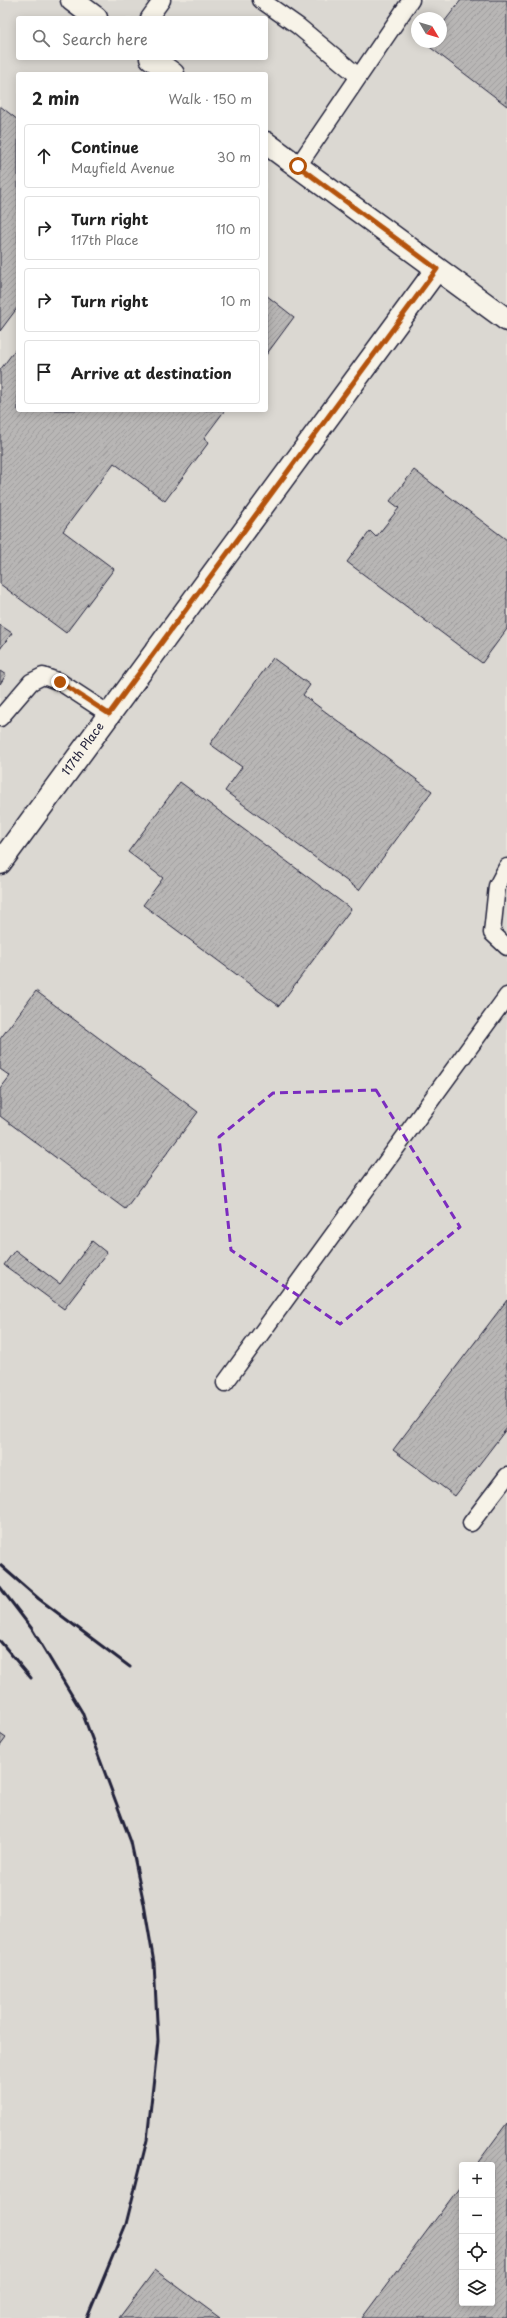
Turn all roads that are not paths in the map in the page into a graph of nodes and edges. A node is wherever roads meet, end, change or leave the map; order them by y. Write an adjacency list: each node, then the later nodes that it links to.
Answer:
1 (72, 0): 5 (street)
2 (162, 0): 6 (lane)
3 (261, 0): 9 (lane)
4 (411, 0): 9 (lane)
5 (93, 16)
6 (150, 16)
7 (154, 60): 8 (street)
8 (170, 72)
9 (358, 76): 11 (lane)
10 (268, 144): 11 (street)
11 (298, 166): 12 (street)
12 (437, 269): 13 (street); 14 (street, 117th Place)
13 (507, 320)
14 (109, 714): 15 (lane); 16 (street, 117th Place)
15 (0, 718)
16 (0, 863)
17 (507, 867): 18 (lane)
18 (507, 947)
19 (507, 996): 20 (lane)
20 (225, 1383)
21 (507, 1476): 22 (lane)
22 (471, 1523)

